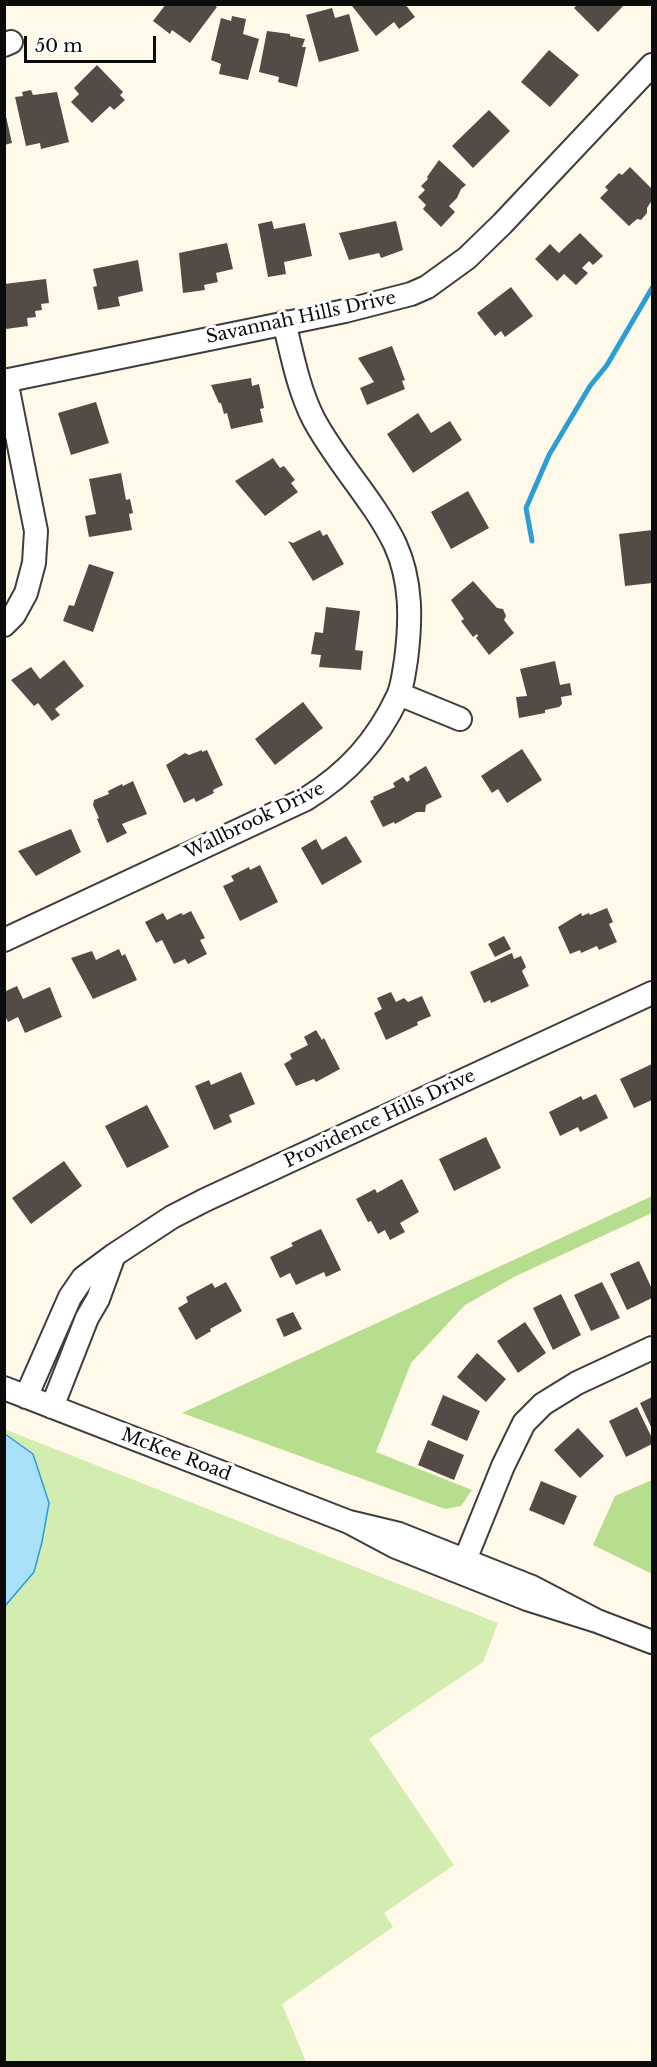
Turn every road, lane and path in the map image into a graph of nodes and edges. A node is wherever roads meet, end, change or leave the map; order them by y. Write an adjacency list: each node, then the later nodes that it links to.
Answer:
1 (652, 65): 2 (street, Savannah Hills Drive)
2 (284, 322): 3 (street, Savannah Hills Drive); 5 (street, Wallbrook Drive)
3 (5, 381): 4 (street)
4 (4, 625)
5 (399, 694): 6 (street); 7 (street, Wallbrook Drive)
6 (460, 719)
7 (4, 940)
8 (652, 993): 9 (street, Providence Hills Drive)
9 (114, 1255): 12 (street, Providence Hills Drive); 13 (street)
10 (652, 1348): 15 (street)
11 (4, 1388): 12 (street, McKee Road)
12 (26, 1397): 13 (street, McKee Road)
13 (52, 1407): 14 (street, McKee Road)
14 (349, 1522): 15 (street, McKee Road); 16 (street, McKee Road)
15 (465, 1560): 16 (street, McKee Road)
16 (597, 1621): 17 (street, McKee Road)
17 (652, 1642)

